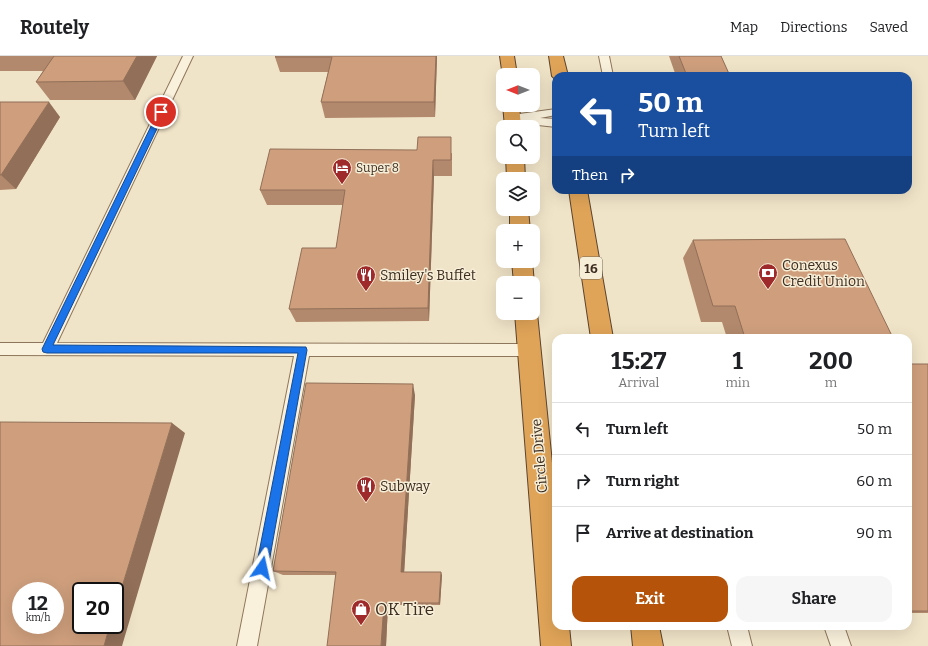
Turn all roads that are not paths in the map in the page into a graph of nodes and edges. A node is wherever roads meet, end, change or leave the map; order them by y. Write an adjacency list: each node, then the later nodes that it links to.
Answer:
1 (188, 56): 15 (lane)
2 (507, 56): 5 (highway)
3 (556, 56): 6 (highway)
4 (604, 56): 7 (lane)
5 (508, 68)
6 (559, 72)
7 (607, 72)
8 (552, 112): 9 (lane)
9 (512, 117): 10 (lane)
10 (552, 122)
11 (580, 194): 13 (highway, 16)
12 (527, 320): 17 (highway, Circle Drive)
13 (601, 334)
14 (0, 349): 15 (lane)
15 (47, 349): 16 (lane)
16 (303, 350): 17 (lane); 23 (lane)
17 (529, 350): 18 (highway, Circle Drive)
18 (552, 602)
19 (555, 630): 24 (highway, Circle Drive)
20 (646, 630): 25 (highway)
21 (738, 630): 26 (lane)
22 (835, 630): 27 (lane)
23 (247, 646)
24 (556, 646)
25 (648, 646)
26 (742, 646)
27 (841, 646)

